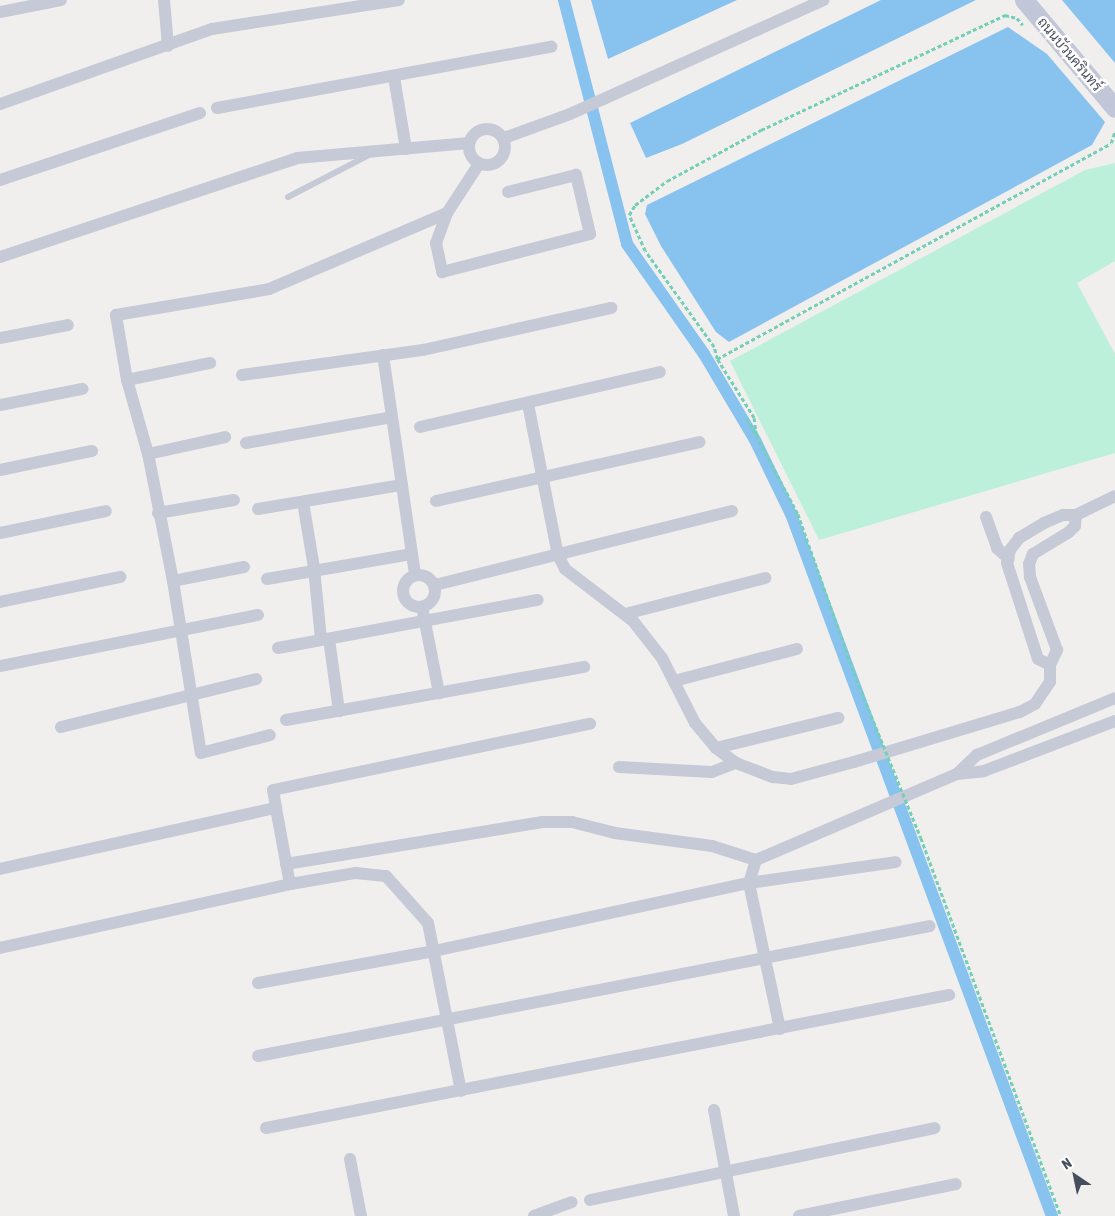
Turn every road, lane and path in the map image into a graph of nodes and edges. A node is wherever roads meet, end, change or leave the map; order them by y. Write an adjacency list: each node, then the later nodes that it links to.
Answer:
1 (61, 0): 6 (street)
2 (164, 0): 8 (street)
3 (399, 0): 8 (street)
4 (824, 0): 16 (street)
5 (1024, 0): 13 (street, ถนนบัวนครินทร์)
6 (0, 12)
7 (1029, 31): 30 (path)
8 (168, 46): 11 (street)
9 (551, 47): 10 (street)
10 (394, 77): 12 (street); 18 (street)
11 (0, 104)
12 (217, 108)
13 (1115, 108)
14 (200, 113): 21 (street)
15 (1115, 131): 30 (path)
16 (504, 138): 17 (street); 20 (street)
17 (469, 143): 18 (street); 20 (street)
18 (406, 149): 19 (street)
19 (377, 151): 23 (lane); 25 (street)
20 (479, 164): 24 (street)
21 (0, 180)
22 (508, 192): 24 (street)
23 (288, 197)
24 (447, 213): 34 (street)
25 (0, 257)
26 (611, 308): 29 (street)
27 (68, 324): 28 (street)
28 (0, 338)
29 (383, 355): 33 (street); 38 (street)
30 (717, 359): 41 (path)
31 (210, 363): 34 (street)
32 (660, 372): 36 (street)
33 (242, 375)
34 (127, 380): 46 (street)
35 (82, 389): 37 (street)
36 (528, 404): 40 (street); 48 (street)
37 (0, 405)
38 (392, 418): 44 (street); 49 (street)
39 (747, 418): 41 (path, bridge)
40 (420, 427)
41 (756, 435): 133 (path, bridge)
42 (226, 436): 46 (street)
43 (699, 442): 48 (street)
44 (246, 443)
45 (92, 451): 47 (street)
46 (148, 454): 57 (street)
47 (0, 470)
48 (544, 478): 52 (street); 64 (street)
49 (402, 485): 53 (street); 63 (street)
50 (1115, 496): 58 (street)
51 (234, 500): 57 (street)
52 (436, 501)
53 (303, 502): 54 (street); 67 (street)
54 (258, 509)
55 (732, 510): 64 (street)
56 (106, 511): 61 (street)
57 (158, 513): 72 (street)
58 (1076, 515): 60 (street); 62 (street)
59 (986, 517): 65 (street)
60 (1034, 529): 62 (street); 65 (street)
61 (0, 533)
62 (1045, 548): 84 (street)
63 (412, 554): 67 (street); 68 (street)
64 (558, 555): 73 (street); 78 (street)
65 (1008, 559): 84 (street)
66 (244, 567): 72 (street)
67 (314, 568): 71 (street); 81 (street)
68 (415, 575): 73 (street); 76 (street)
69 (120, 577): 75 (street)
70 (765, 578): 78 (street)
71 (267, 579)
72 (173, 581): 80 (street)
73 (435, 585): 76 (street)
74 (538, 600): 79 (street)
75 (0, 602)
76 (422, 607): 79 (street)
77 (258, 614): 80 (street)
78 (625, 614): 88 (street)
79 (424, 621): 81 (street); 89 (street)
80 (181, 630): 85 (street); 90 (street)
81 (325, 640): 82 (street); 93 (street)
82 (278, 648)
83 (797, 650): 88 (street)
84 (1050, 665): 101 (street)
85 (0, 666)
86 (584, 667): 89 (street)
87 (256, 679): 90 (street)
88 (674, 681): 100 (street)
89 (439, 693): 93 (street)
90 (192, 695): 98 (street); 99 (street)
91 (1115, 698): 92 (street)
92 (1097, 708): 97 (street); 103 (street)
93 (340, 711): 95 (street)
94 (838, 718): 100 (street)
95 (286, 720)
96 (590, 724): 104 (street)
97 (1110, 724): 103 (street)
98 (61, 726)
99 (270, 735)
100 (716, 748): 101 (street)
101 (736, 763): 102 (street)
102 (619, 767)
103 (957, 774): 105 (street)
104 (276, 808): 107 (street); 108 (street)
105 (756, 860): 107 (street); 109 (street)
106 (896, 862): 109 (street)
107 (286, 864): 110 (street)
108 (0, 869)
109 (749, 883): 113 (street); 114 (street)
110 (290, 884): 112 (street); 113 (street)
111 (930, 926): 114 (street)
112 (0, 948)
113 (434, 951): 115 (street); 117 (street)
114 (766, 960): 117 (street); 118 (street)
115 (258, 983)
116 (949, 995): 118 (street)
117 (448, 1020): 119 (street); 120 (street)
118 (780, 1029): 120 (street)
119 (258, 1056)
120 (461, 1091): 122 (street)
121 (714, 1110): 125 (street)
122 (266, 1128)
123 (935, 1128): 125 (street)
124 (350, 1159): 129 (street)
125 (725, 1170): 127 (street); 131 (street)
126 (956, 1184): 132 (street)
127 (590, 1200)
128 (572, 1202): 130 (street)
129 (361, 1216)
130 (534, 1216)
131 (734, 1216)
132 (799, 1216)
133 (1061, 1216)

